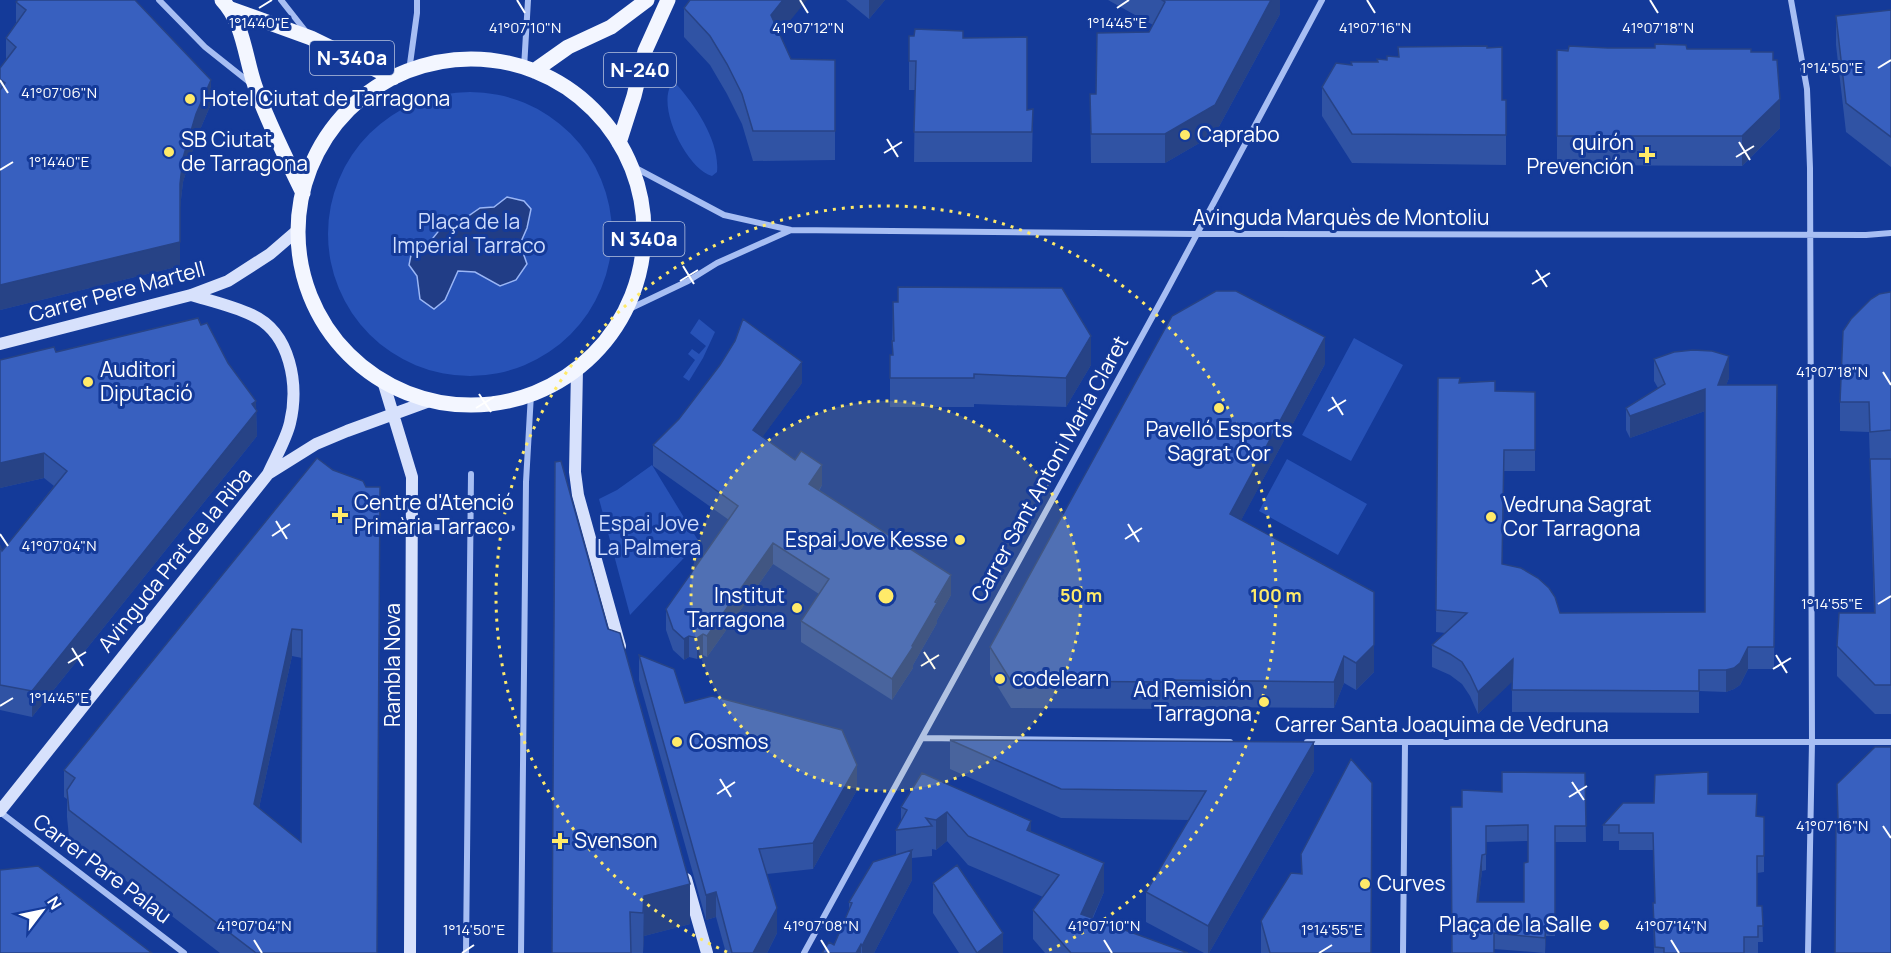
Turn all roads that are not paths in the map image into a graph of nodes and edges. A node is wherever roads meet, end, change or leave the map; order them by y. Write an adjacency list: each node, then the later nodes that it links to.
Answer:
1 (159, 0): 14 (street)
2 (281, 0): 10 (street)
3 (417, 0): 12 (street)
4 (528, 0): 11 (street)
5 (647, 0): 11 (main road, N-240)
6 (668, 0): 15 (main road, N-240)
7 (1322, 0): 21 (street, Carrer Sant Antoni Maria Claret)
8 (1791, 0): 22 (street)
9 (226, 4): 10 (main road, N-340a); 14 (main road, N-340a)
10 (311, 38): 13 (main road, N-340a)
11 (529, 70): 12 (main road, N 340a); 15 (main road, N 340a)
12 (408, 71): 13 (main road, N 340a)
13 (393, 78): 17 (main road, N 340a)
14 (255, 86): 17 (main road, N-340a)
15 (619, 143): 16 (main road, N 340a)
16 (630, 165): 19 (street, Avinguda Marquès de Montoliu); 24 (main road, N 340a)
17 (303, 194): 18 (main road, N 340a)
18 (298, 229): 23 (street, Carrer Pere Martell); 27 (main road, N 340a)
19 (791, 230): 21 (street, Avinguda Marquès de Montoliu); 24 (street, Avinguda Marquès de Montoliu)
20 (1891, 233): 22 (street, Avinguda Marquès de Montoliu)
21 (1196, 234): 22 (street, Avinguda Marquès de Montoliu); 37 (street, Carrer Sant Antoni Maria Claret)
22 (1810, 235): 40 (street)
23 (191, 295): 25 (street, Carrer Pere Martell); 31 (street)
24 (625, 312): 26 (main road, N 340a)
25 (0, 344)
26 (577, 369): 28 (main road, N 340a); 36 (street)
27 (383, 381): 29 (main road, N 340a); 30 (street, Rambla Nova)
28 (531, 394): 29 (main road, N 340a); 48 (street)
29 (432, 400): 30 (street, Avinguda Prat de la Riba)
30 (394, 414): 31 (street, Avinguda Prat de la Riba); 46 (street, Rambla Nova)
31 (268, 474): 43 (street, Avinguda Prat de la Riba)
32 (471, 474): 34 (street)
33 (425, 527): 34 (street)
34 (470, 528): 35 (street); 47 (street)
35 (512, 528)
36 (623, 655)
37 (922, 738): 38 (street); 50 (street, Carrer Sant Antoni Maria Claret)
38 (1239, 742)
39 (1299, 742): 42 (street, Carrer Santa Joaquima de Vedruna)
40 (1812, 742): 41 (street, Carrer Santa Joaquima de Vedruna); 42 (street, Carrer Santa Joaquima de Vedruna); 52 (street)
41 (1891, 742)
42 (1405, 743): 51 (street)
43 (0, 812): 45 (street, Carrer Pare Palau)
44 (681, 861): 49 (street)
45 (184, 953)
46 (410, 953)
47 (466, 953)
48 (521, 953)
49 (706, 953)
50 (804, 953)
51 (1403, 953)
52 (1808, 953)

